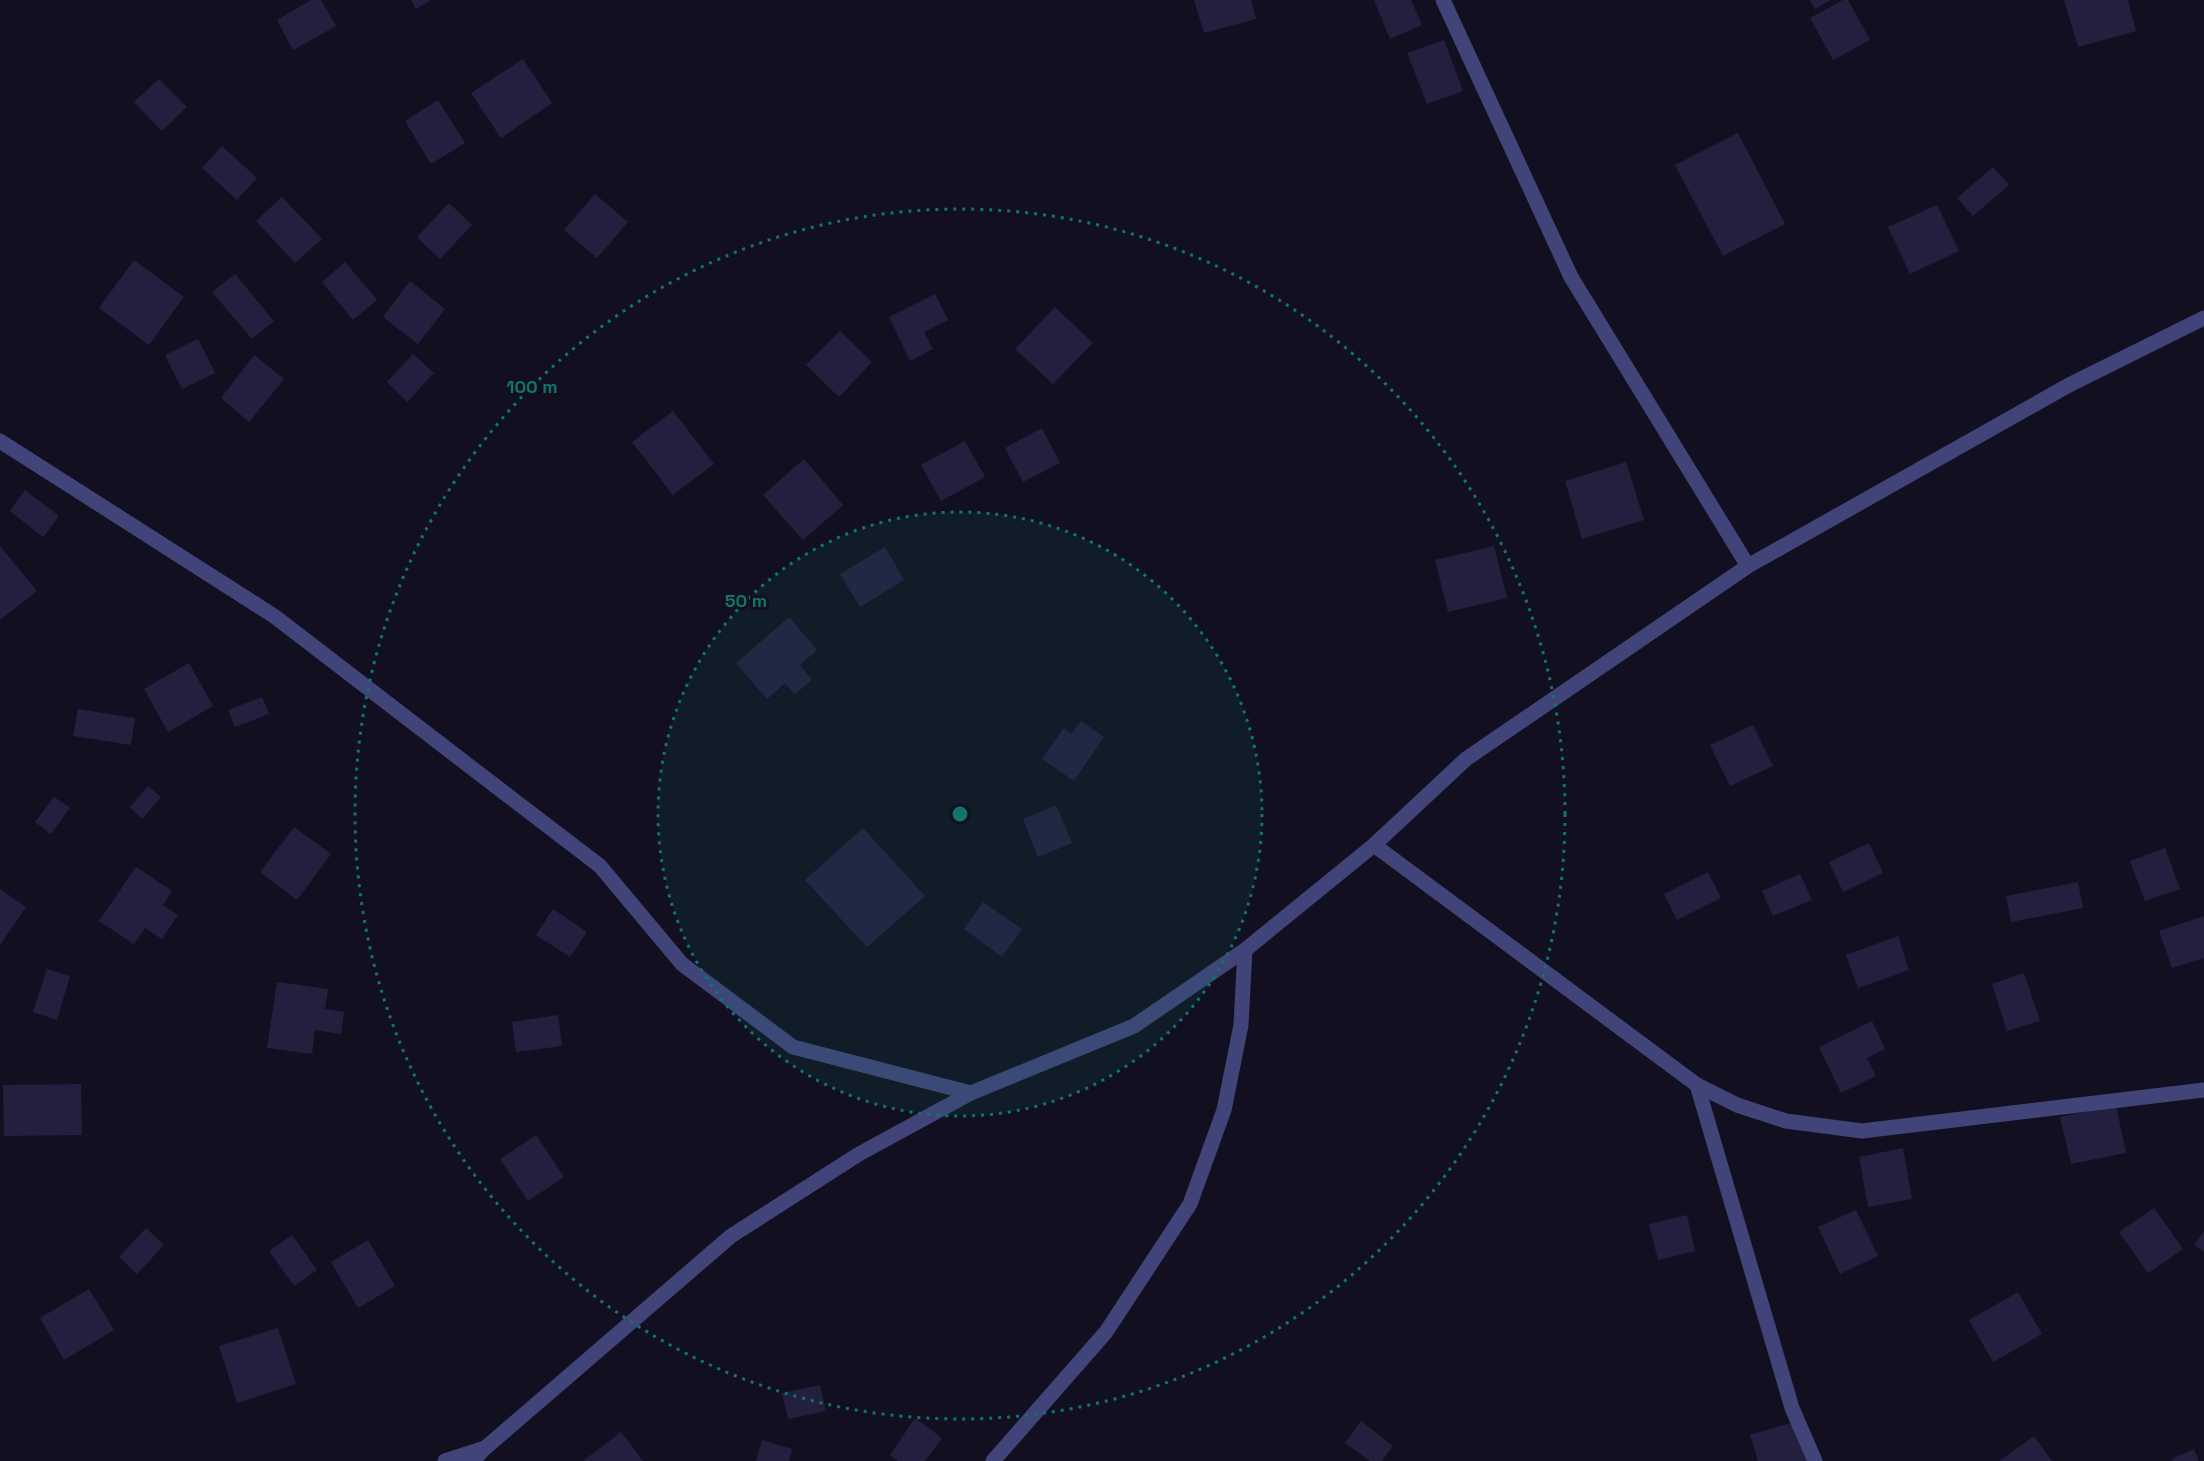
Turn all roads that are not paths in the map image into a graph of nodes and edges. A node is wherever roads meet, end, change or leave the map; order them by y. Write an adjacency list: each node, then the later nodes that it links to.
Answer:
1 (1443, 0): 4 (street)
2 (2204, 318): 4 (street)
3 (0, 441): 9 (street)
4 (1748, 566): 5 (street)
5 (1374, 846): 6 (street); 7 (street)
6 (1245, 950): 9 (street); 13 (street)
7 (1697, 1085): 8 (street); 14 (street)
8 (2204, 1090)
9 (971, 1093): 10 (street)
10 (484, 1449): 11 (street); 12 (street)
11 (445, 1461)
12 (472, 1461)
13 (993, 1461)
14 (1815, 1461)

